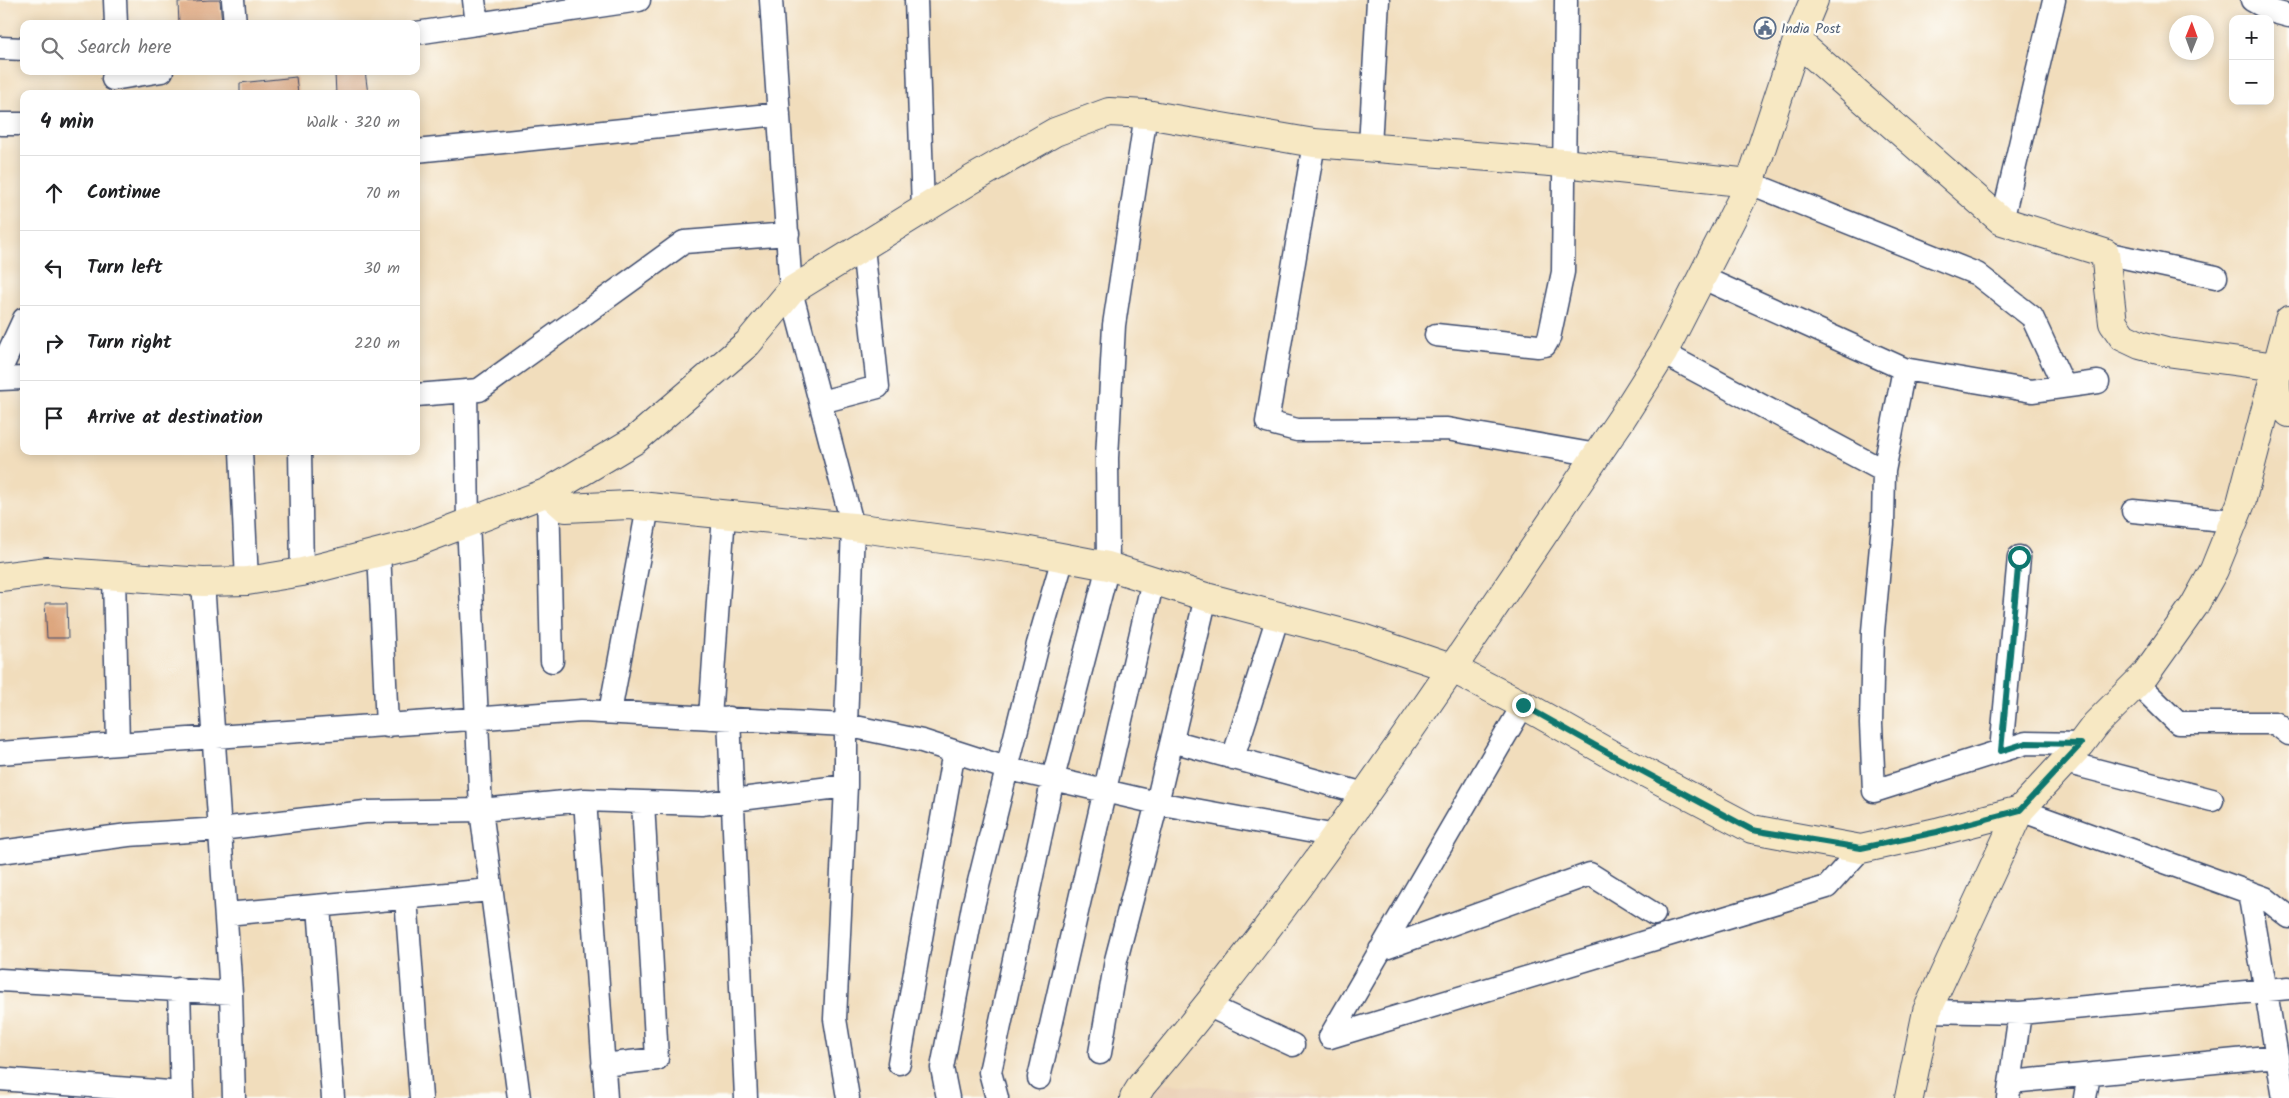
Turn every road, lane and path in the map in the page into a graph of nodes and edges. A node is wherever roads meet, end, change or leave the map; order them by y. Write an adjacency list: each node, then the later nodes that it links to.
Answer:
1 (115, 0): 13 (street)
2 (233, 0): 14 (street)
3 (474, 0): 15 (street)
4 (639, 0): 15 (street)
5 (771, 0): 22 (street)
6 (916, 0): 31 (street)
7 (1378, 0): 27 (street)
8 (1566, 0): 29 (street)
9 (1814, 0): 17 (street)
10 (2054, 0): 32 (street)
11 (2252, 0): 12 (street)
12 (2289, 16)
13 (116, 20)
14 (235, 20)
15 (477, 24): 16 (street)
16 (420, 32)
17 (1797, 41): 30 (street); 32 (street)
18 (0, 48): 19 (street)
19 (20, 49)
20 (142, 75): 21 (street)
21 (113, 81)
22 (779, 114): 28 (street); 33 (street)
23 (1146, 114): 26 (street); 31 (street); 68 (street)
24 (0, 124): 25 (street)
25 (20, 124)
26 (1314, 143): 27 (street); 56 (street)
27 (1370, 147): 29 (street)
28 (420, 151)
29 (1563, 163): 30 (street); 41 (street)
30 (1750, 183): 37 (street); 49 (street)
31 (923, 210): 34 (street)
32 (2002, 221): 35 (street)
33 (788, 234): 38 (street); 50 (street)
34 (863, 247): 38 (street); 52 (street)
35 (2105, 253): 36 (street); 43 (street)
36 (2216, 277)
37 (1703, 278): 42 (street); 44 (street)
38 (792, 291): 52 (street); 58 (street)
39 (2289, 320): 43 (street)
40 (20, 328): 45 (street)
41 (1436, 335)
42 (1663, 353): 56 (street); 57 (street)
43 (2277, 367): 53 (street); 63 (street)
44 (1904, 369): 49 (street); 57 (street)
45 (0, 371)
46 (20, 378): 47 (street)
47 (0, 379)
48 (2098, 382): 49 (street)
49 (2064, 386)
50 (466, 391): 51 (street); 62 (street)
51 (420, 395)
52 (821, 402): 64 (street)
53 (2289, 414)
54 (241, 455): 73 (street)
55 (300, 455): 69 (street)
56 (1597, 455): 78 (street)
57 (1884, 471): 91 (street)
58 (548, 492): 59 (street); 62 (street); 77 (street)
59 (648, 507): 61 (street); 81 (street)
60 (2133, 511): 63 (street)
61 (724, 514): 64 (street); 82 (street)
62 (468, 521): 65 (street); 83 (street)
63 (2233, 521): 79 (street)
64 (853, 527): 67 (street); 84 (street)
65 (379, 551): 69 (street); 85 (street)
66 (2019, 557): 91 (street)
67 (1063, 558): 68 (street); 95 (street)
68 (1108, 566): 72 (street); 96 (street)
69 (302, 572): 73 (street)
70 (114, 576): 71 (street); 74 (street); 89 (street)
71 (0, 577)
72 (1153, 580): 75 (street); 98 (street)
73 (247, 581): 74 (street)
74 (203, 582): 87 (street)
75 (1206, 597): 76 (street); 88 (street)
76 (1278, 616): 78 (street); 94 (street)
77 (552, 661)
78 (1451, 668): 80 (street); 99 (street)
79 (2137, 683): 86 (street); 93 (street)
80 (1523, 705): 109 (street); 118 (street)
81 (610, 712): 82 (street); 83 (street)
82 (720, 718): 84 (street); 101 (street)
83 (477, 720): 85 (street); 105 (street)
84 (846, 725): 90 (street); 97 (street)
85 (387, 726): 87 (street)
86 (2289, 734)
87 (213, 739): 89 (street); 107 (street)
88 (1172, 741): 94 (street); 104 (street)
89 (118, 744): 92 (street)
90 (954, 751): 95 (street); 130 (street)
91 (2001, 751): 93 (street)
92 (0, 753)
93 (2073, 753): 102 (street); 106 (street)
94 (1233, 758): 99 (street)
95 (1009, 769): 96 (street); 146 (street)
96 (1053, 778): 98 (street); 147 (street)
97 (846, 786): 101 (street); 145 (street)
98 (1104, 789): 104 (street); 133 (street)
99 (1365, 794): 108 (street)
100 (585, 800): 103 (street); 105 (street); 131 (street)
101 (733, 800): 103 (street); 144 (street)
102 (2212, 800)
103 (643, 802): 131 (street)
104 (1157, 802): 108 (street); 128 (street)
105 (481, 810): 107 (street); 111 (street)
106 (2020, 810): 109 (street); 112 (street); 125 (street)
107 (220, 829): 110 (street); 115 (street)
108 (1336, 836): 124 (street)
109 (1861, 848): 118 (street)
110 (0, 852)
111 (491, 890): 113 (street); 142 (street)
112 (2248, 892): 117 (street); 122 (street)
113 (406, 898): 114 (street); 141 (street)
114 (320, 906): 115 (street); 140 (street)
115 (226, 914): 123 (street)
116 (1654, 914): 118 (street)
117 (2289, 917)
118 (1380, 950)
119 (0, 980): 121 (street)
120 (2289, 988): 122 (street)
121 (178, 989): 123 (street); 138 (street)
122 (2266, 991): 126 (street); 129 (street)
123 (231, 993): 139 (street)
124 (1209, 1006): 127 (street); 137 (street)
125 (1927, 1011): 126 (street); 149 (street)
126 (2020, 1013): 136 (street)
127 (1293, 1044)
128 (1100, 1053)
129 (2276, 1056): 132 (street); 151 (street)
130 (899, 1063)
131 (603, 1065): 143 (street)
132 (2089, 1075): 136 (street); 150 (street)
133 (1039, 1078)
134 (0, 1079): 135 (street)
135 (26, 1089): 138 (street)
136 (2009, 1090)
137 (1138, 1092): 148 (street)
138 (182, 1095)
139 (234, 1098)
140 (333, 1098)
141 (421, 1098)
142 (519, 1098)
143 (606, 1098)
144 (746, 1098)
145 (848, 1098)
146 (948, 1098)
147 (997, 1098)
148 (1116, 1098)
149 (1909, 1098)
150 (2085, 1098)
151 (2284, 1098)

